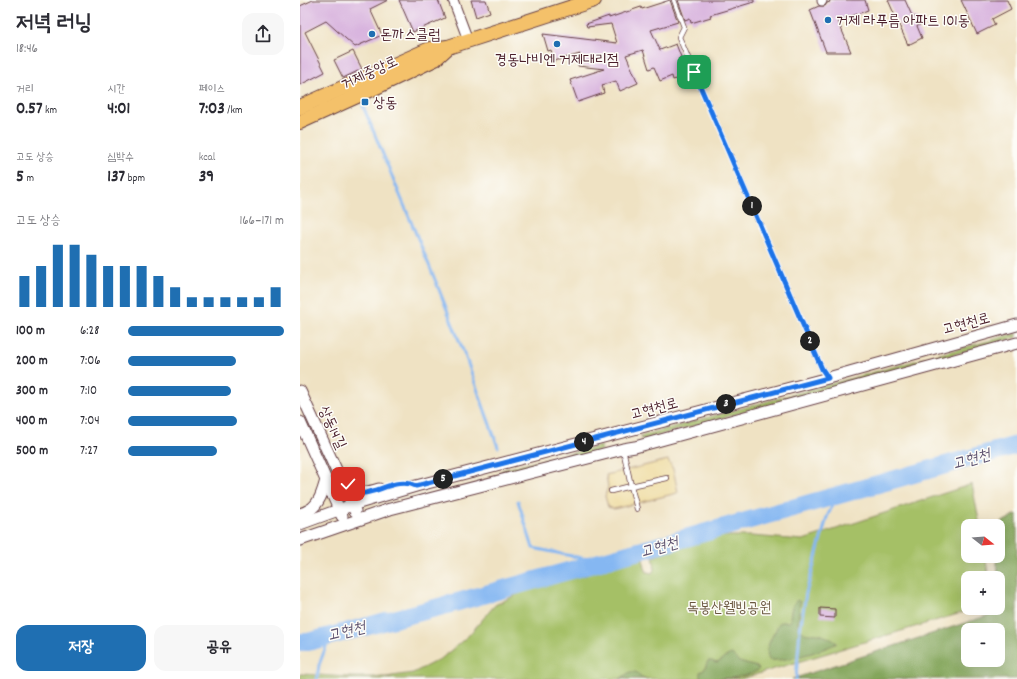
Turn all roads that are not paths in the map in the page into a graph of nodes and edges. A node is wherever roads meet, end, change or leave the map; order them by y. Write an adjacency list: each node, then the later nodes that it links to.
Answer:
1 (453, 0): 4 (street)
2 (594, 0): 4 (main road, 거제중앙로)
3 (674, 0): 10 (lane)
4 (468, 40): 5 (main road, 거제중앙로)
5 (448, 47): 6 (main road, 거제중앙로); 7 (main road, 거제중앙로)
6 (300, 107)
7 (300, 122)
8 (1017, 325): 10 (street, 고현천로)
9 (1017, 343): 13 (street)
10 (828, 378): 17 (street, 고현천로)
11 (300, 391): 14 (street, 상동14길)
12 (300, 422): 16 (street, 상동14길)
13 (623, 449): 18 (lane); 24 (street)
14 (338, 475): 17 (street); 20 (street, 상동14길)
15 (667, 478): 18 (lane)
16 (326, 480): 22 (street, 상동14길); 23 (street)
17 (416, 486): 20 (street, 고현천로)
18 (631, 486): 19 (lane); 21 (lane)
19 (611, 491)
20 (352, 505): 22 (street, 고현천로); 24 (street, 상동14길)
21 (637, 509)
22 (339, 510): 25 (street, 고현천로); 26 (street, 상동14길)
23 (300, 514)
24 (358, 519): 26 (street)
25 (300, 524)
26 (346, 524): 27 (street)
27 (300, 540)

